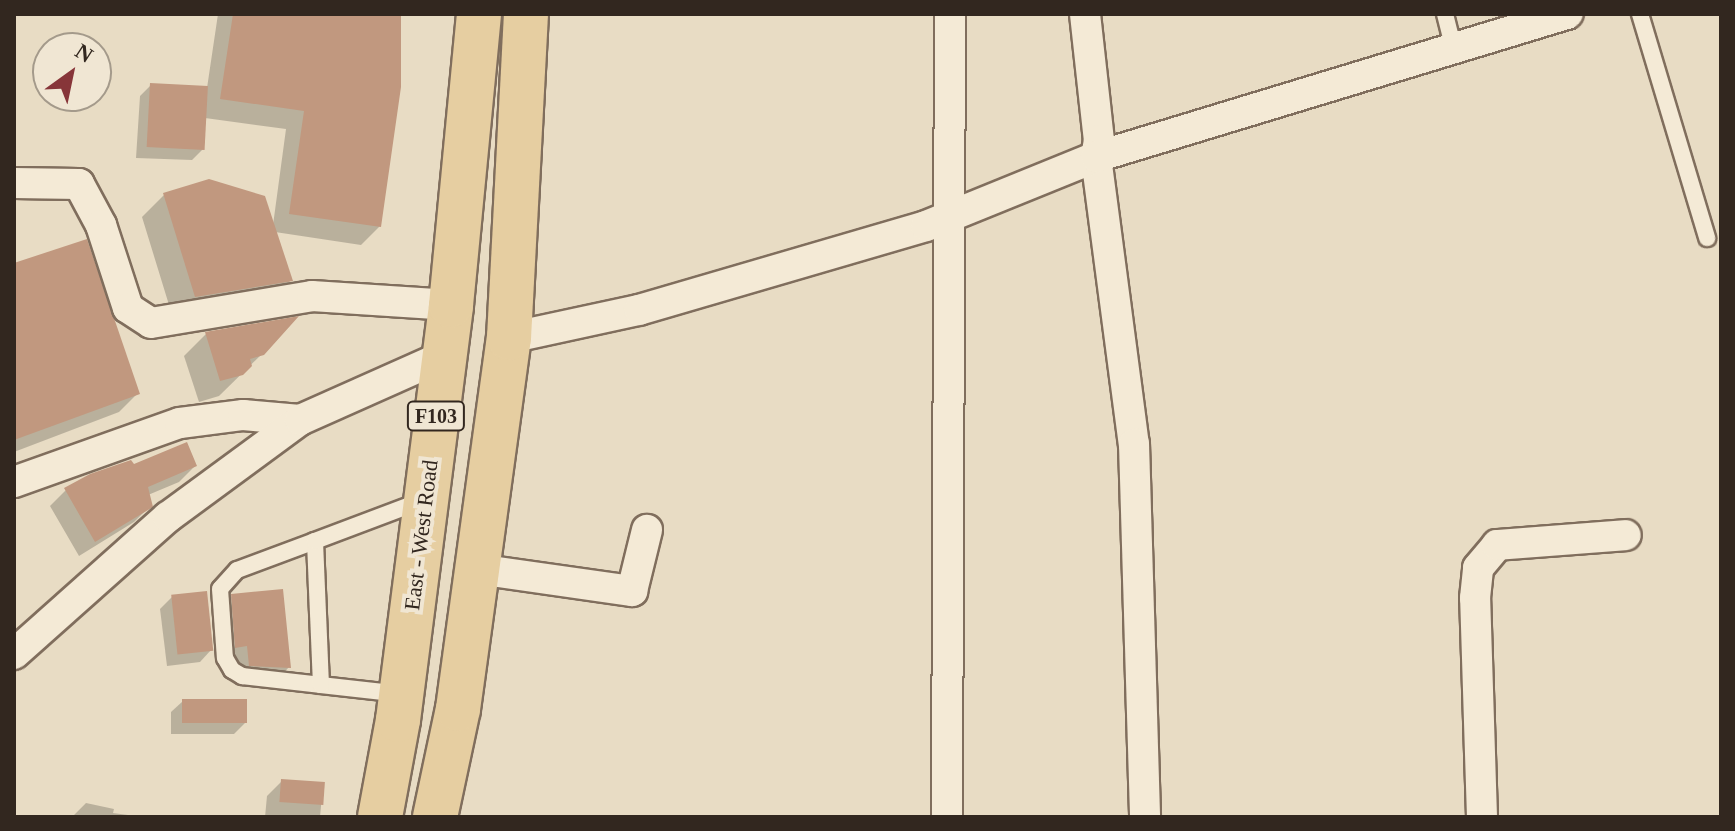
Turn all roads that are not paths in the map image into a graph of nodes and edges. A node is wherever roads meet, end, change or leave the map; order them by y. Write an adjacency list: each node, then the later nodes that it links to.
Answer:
1 (479, 14): 13 (main road, East - West Road / F103)
2 (526, 14): 14 (main road, F103)
3 (950, 14): 11 (street)
4 (1085, 14): 9 (street)
5 (1445, 14): 8 (lane)
6 (1568, 14): 8 (street)
7 (1640, 14): 12 (lane)
8 (1453, 46): 9 (street)
9 (1096, 157): 11 (street); 29 (street)
10 (14, 183): 13 (street)
11 (950, 217): 14 (street); 28 (street)
12 (1707, 238)
13 (451, 305): 15 (main road, East - West Road / F103)
14 (509, 338): 22 (main road, F103)
15 (444, 356): 16 (street); 18 (main road, East - West Road / F103)
16 (300, 420): 17 (street); 23 (street)
17 (14, 482)
18 (426, 499): 21 (lane); 25 (main road, East - West Road / F103)
19 (647, 530): 22 (street)
20 (1626, 535): 30 (street)
21 (315, 541): 24 (lane); 24 (lane)
22 (477, 569): 27 (main road, F103)
23 (14, 654)
24 (321, 685): 25 (lane)
25 (401, 694): 26 (main road, East - West Road / F103)
26 (380, 817)
27 (435, 817)
28 (947, 817)
29 (1145, 817)
30 (1482, 817)

